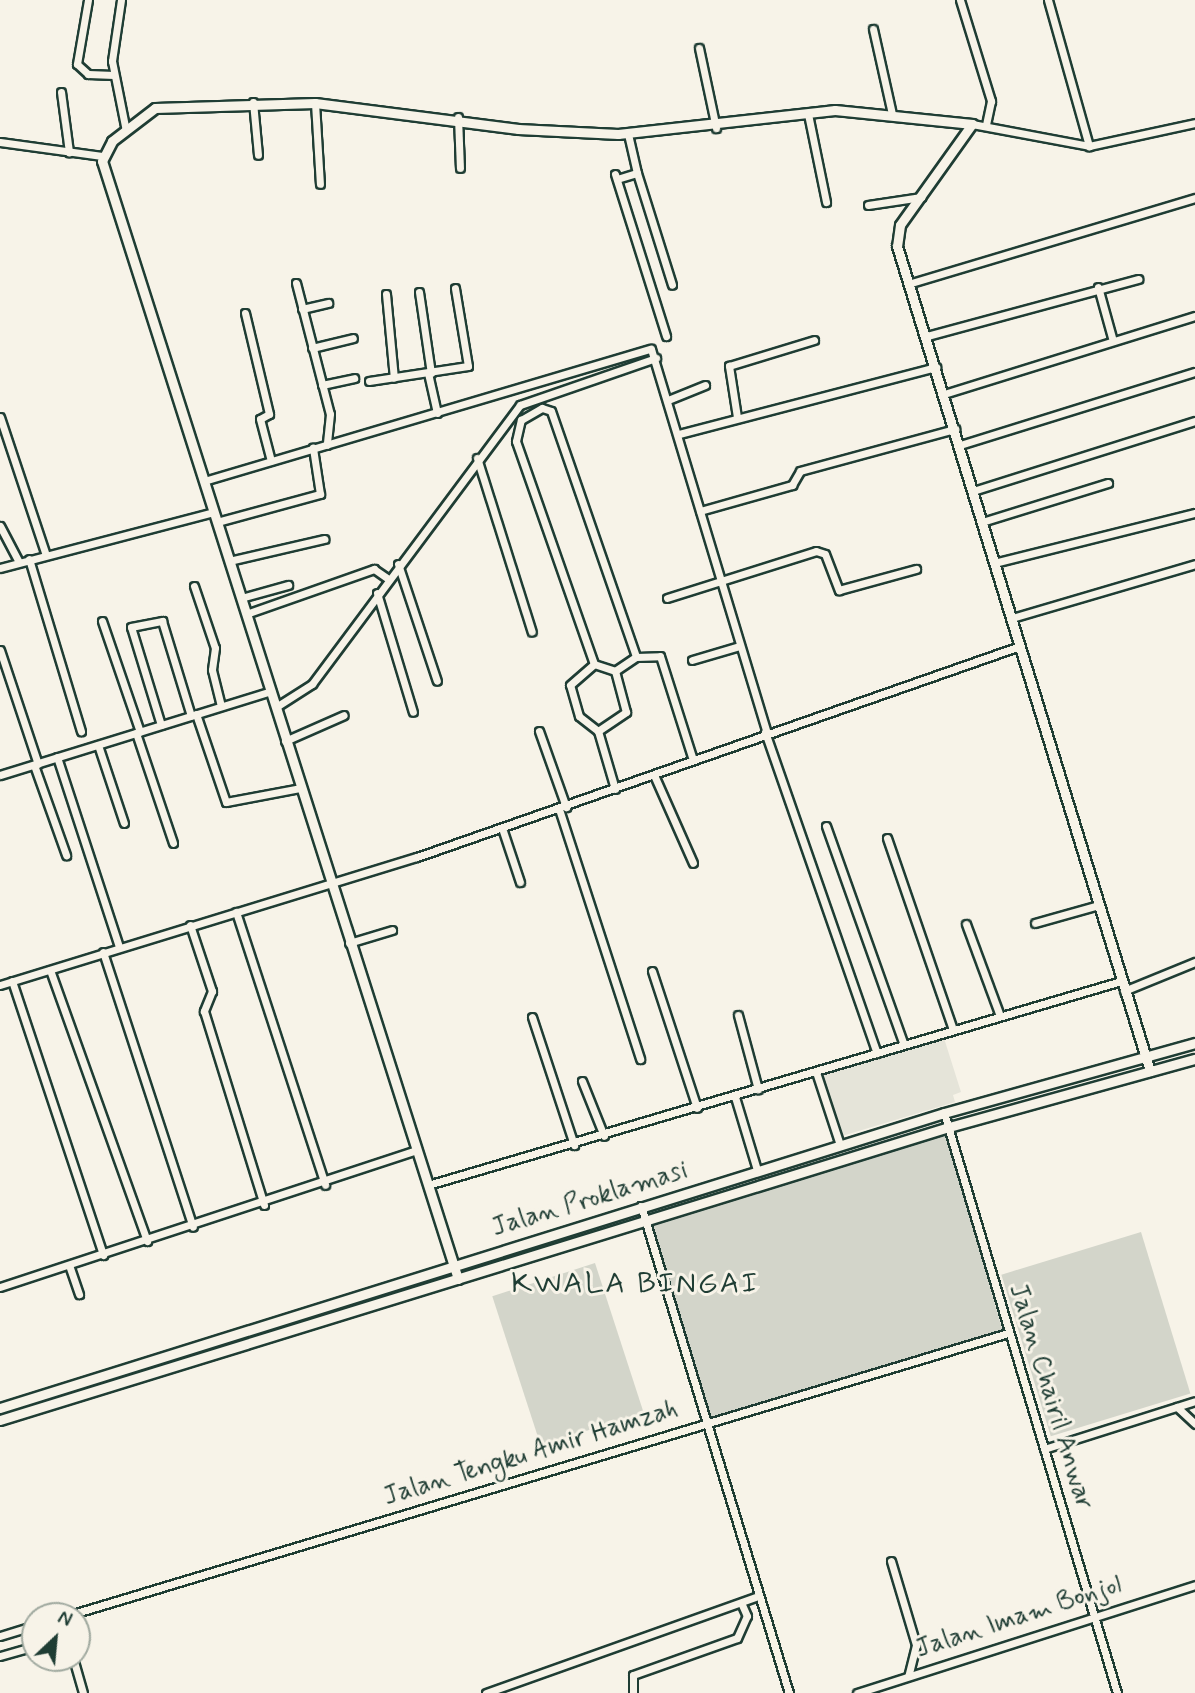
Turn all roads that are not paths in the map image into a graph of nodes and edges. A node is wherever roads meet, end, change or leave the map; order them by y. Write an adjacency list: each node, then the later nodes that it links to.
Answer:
1 (88, 0): 7 (street)
2 (121, 0): 7 (street)
3 (960, 0): 16 (street)
4 (1048, 0): 21 (street)
5 (873, 29): 12 (street)
6 (699, 48): 17 (street)
7 (114, 75): 18 (street)
8 (61, 92): 22 (street)
9 (253, 101): 10 (street); 18 (street); 23 (street)
10 (315, 103): 13 (street); 27 (street)
11 (808, 114): 12 (street); 17 (street); 30 (street)
12 (892, 114): 15 (street)
13 (458, 117): 19 (street); 25 (street)
14 (1195, 123): 21 (street)
15 (972, 124): 16 (street); 28 (street)
16 (986, 125): 21 (street)
17 (716, 128): 19 (street)
18 (126, 131): 24 (street)
19 (628, 134): 26 (street)
20 (0, 142): 22 (street)
21 (1088, 146)
22 (69, 152): 24 (street)
23 (258, 155)
24 (102, 156): 72 (street)
25 (460, 168)
26 (637, 173): 35 (street); 44 (street)
27 (320, 184)
28 (921, 197): 31 (street); 34 (street)
29 (1195, 198): 34 (street)
30 (826, 202)
31 (868, 205)
32 (1138, 279): 36 (street)
33 (296, 283): 41 (street)
34 (908, 284): 45 (street)
35 (672, 285)
36 (1098, 287): 45 (street); 48 (street)
37 (455, 288): 53 (street)
38 (419, 292): 53 (street)
39 (386, 294): 55 (street)
40 (328, 303): 41 (street)
41 (302, 309): 49 (street)
42 (245, 313): 71 (street)
43 (1195, 316): 48 (street)
44 (666, 336)
45 (927, 336): 51 (street)
46 (353, 338): 49 (street)
47 (814, 340): 63 (street)
48 (1113, 341): 59 (street)
49 (313, 348): 57 (street)
50 (655, 355): 60 (street); 61 (street); 70 (street)
51 (936, 367): 59 (street); 63 (street)
52 (1195, 372): 68 (street)
53 (429, 373): 55 (street); 61 (street)
54 (354, 378): 57 (street)
55 (394, 378): 56 (street)
56 (369, 381)
57 (323, 385): 67 (street)
58 (705, 385): 60 (street)
59 (944, 394): 65 (street)
60 (668, 400): 66 (street)
61 (437, 413): 67 (street)
62 (0, 417): 81 (street)
63 (737, 417): 66 (street)
64 (1195, 421): 74 (street)
65 (954, 429): 68 (street); 75 (street)
66 (679, 434): 75 (street)
67 (327, 445): 69 (street)
68 (960, 445): 74 (street)
69 (313, 448): 71 (street); 77 (street)
70 (477, 458): 86 (street); 100 (street)
71 (271, 461): 72 (street)
72 (204, 481): 77 (street)
73 (1108, 483): 78 (street)
74 (972, 491): 78 (street)
75 (700, 511): 91 (street)
76 (1195, 513): 85 (street)
77 (216, 517): 81 (street); 83 (street)
78 (982, 522): 85 (street)
79 (0, 526): 84 (street)
80 (324, 539): 83 (street)
81 (47, 555): 82 (street)
82 (29, 559): 84 (street); 119 (street)
83 (229, 561): 95 (street)
84 (19, 562): 88 (street)
85 (994, 563): 98 (street)
86 (397, 564): 90 (street); 108 (street)
87 (1195, 564): 98 (street)
88 (0, 568)
89 (916, 569): 91 (street)
90 (384, 575): 94 (street); 97 (street)
91 (720, 578): 96 (street); 101 (street)
92 (288, 584): 95 (street)
93 (194, 586): 110 (street)
94 (377, 593): 111 (street); 112 (street)
95 (241, 598): 97 (street)
96 (667, 598)
97 (246, 614): 109 (street)
98 (1012, 618): 102 (street)
99 (102, 621): 120 (street)
100 (532, 632)
101 (740, 646): 105 (street); 118 (street)
102 (1020, 646): 118 (street); 140 (street)
103 (0, 650): 125 (street)
104 (636, 657): 106 (street); 107 (street); 123 (street)
105 (692, 660)
106 (594, 664): 107 (street); 117 (street)
107 (615, 671): 117 (street)
108 (437, 681)
109 (271, 691): 110 (street); 111 (street)
110 (221, 706): 113 (street)
111 (276, 707): 121 (street)
112 (413, 712)
113 (194, 715): 115 (street); 115 (street); 128 (street)
114 (345, 715): 121 (street)
115 (160, 725): 120 (street)
116 (540, 731): 130 (street)
117 (598, 731): 129 (street)
118 (766, 731): 123 (street); 162 (street)
119 (81, 732)
120 (138, 736): 122 (street); 135 (street)
121 (285, 741): 128 (street)
122 (100, 749): 124 (street); 131 (street)
123 (694, 760): 127 (street)
124 (59, 763): 125 (street); 147 (street)
125 (36, 768): 126 (street); 136 (street)
126 (0, 775)
127 (654, 775): 129 (street); 137 (street)
128 (300, 788): 139 (street)
129 (615, 789): 130 (street)
130 (563, 808): 133 (street); 164 (street)
131 (124, 823)
132 (826, 826): 161 (street)
133 (502, 828): 138 (street); 139 (street)
134 (887, 838): 159 (street)
135 (173, 843)
136 (66, 855)
137 (693, 863)
138 (520, 882)
139 (329, 884): 141 (street); 146 (street)
140 (1099, 905): 142 (street); 153 (street)
141 (236, 912): 144 (street); 179 (street)
142 (1035, 923)
143 (966, 924): 157 (street)
144 (190, 926): 147 (street); 181 (street)
145 (392, 930): 146 (street)
146 (349, 943): 177 (street)
147 (119, 947): 148 (street)
148 (103, 952): 150 (street); 184 (street)
149 (1195, 962): 155 (street)
150 (50, 970): 152 (street); 185 (street)
151 (652, 971): 171 (street)
152 (12, 981): 154 (street); 186 (street)
153 (1121, 981): 155 (street); 157 (street)
154 (0, 985)
155 (1124, 991): 163 (street)
156 (738, 1015): 169 (street)
157 (1000, 1016): 159 (street)
158 (533, 1017): 175 (street)
159 (953, 1030): 161 (street)
160 (1195, 1043): 163 (street, Jalan Proklamasi)
161 (904, 1045): 162 (street)
162 (877, 1053): 167 (street)
163 (1146, 1057): 166 (street); 172 (street, Jalan Proklamasi)
164 (640, 1059)
165 (1195, 1059): 166 (street, Jalan Proklamasi)
166 (1150, 1071): 173 (street, Jalan Proklamasi)
167 (816, 1072): 169 (street); 176 (street)
168 (582, 1081): 174 (street)
169 (758, 1089): 170 (street)
170 (734, 1097): 171 (street); 178 (street)
171 (697, 1108): 174 (street)
172 (944, 1113): 173 (street, Jalan Chairil Anwar); 176 (street, Jalan Proklamasi)
173 (949, 1127): 183 (street, Jalan Proklamasi); 192 (street, Jalan Chairil Anwar)
174 (604, 1136): 175 (street)
175 (574, 1145): 180 (street)
176 (841, 1145): 178 (street, Jalan Proklamasi)
177 (417, 1150): 179 (street); 180 (street)
178 (757, 1170): 182 (street, Jalan Proklamasi)
179 (326, 1185): 181 (street)
180 (428, 1185): 187 (street)
181 (264, 1205): 184 (street)
182 (641, 1206): 183 (street); 187 (street, Jalan Proklamasi)
183 (647, 1219): 189 (street, Jalan Proklamasi); 199 (street)
184 (193, 1227): 185 (street)
185 (147, 1241): 186 (street)
186 (103, 1255): 188 (street)
187 (452, 1264): 189 (street); 193 (street, Jalan Proklamasi)
188 (69, 1265): 190 (street); 191 (street)
189 (457, 1279): 194 (street, Jalan Proklamasi)
190 (0, 1287)
191 (79, 1294)
192 (1008, 1333): 199 (street, Jalan Tengku Amir Hamzah); 201 (street, Jalan Chairil Anwar)
193 (184, 1349): 194 (street); 197 (street, Jalan Proklamasi)
194 (190, 1361): 198 (street, Jalan Proklamasi)
195 (1195, 1401): 196 (street)
196 (1177, 1407): 200 (street); 201 (street)
197 (0, 1408)
198 (0, 1420)
199 (704, 1424): 204 (street); 206 (street, Jalan Tengku Amir Hamzah)
200 (1195, 1424)
201 (1044, 1449): 207 (street, Jalan Chairil Anwar)
202 (891, 1561): 213 (street)
203 (1195, 1585): 207 (street, Jalan Imam Bonjol)
204 (758, 1596): 205 (street); 217 (street)
205 (742, 1605): 215 (street); 216 (street)
206 (91, 1608)
207 (1093, 1614): 213 (street, Jalan Imam Bonjol); 219 (street, Jalan Chairil Anwar)
208 (21, 1630): 209 (street)
209 (0, 1636)
210 (21, 1650): 211 (street)
211 (0, 1656)
212 (77, 1672): 214 (street)
213 (908, 1676): 218 (street, Jalan Imam Bonjol)
214 (83, 1693)
215 (486, 1693)
216 (633, 1693)
217 (789, 1693)
218 (857, 1693)
219 (1117, 1693)

